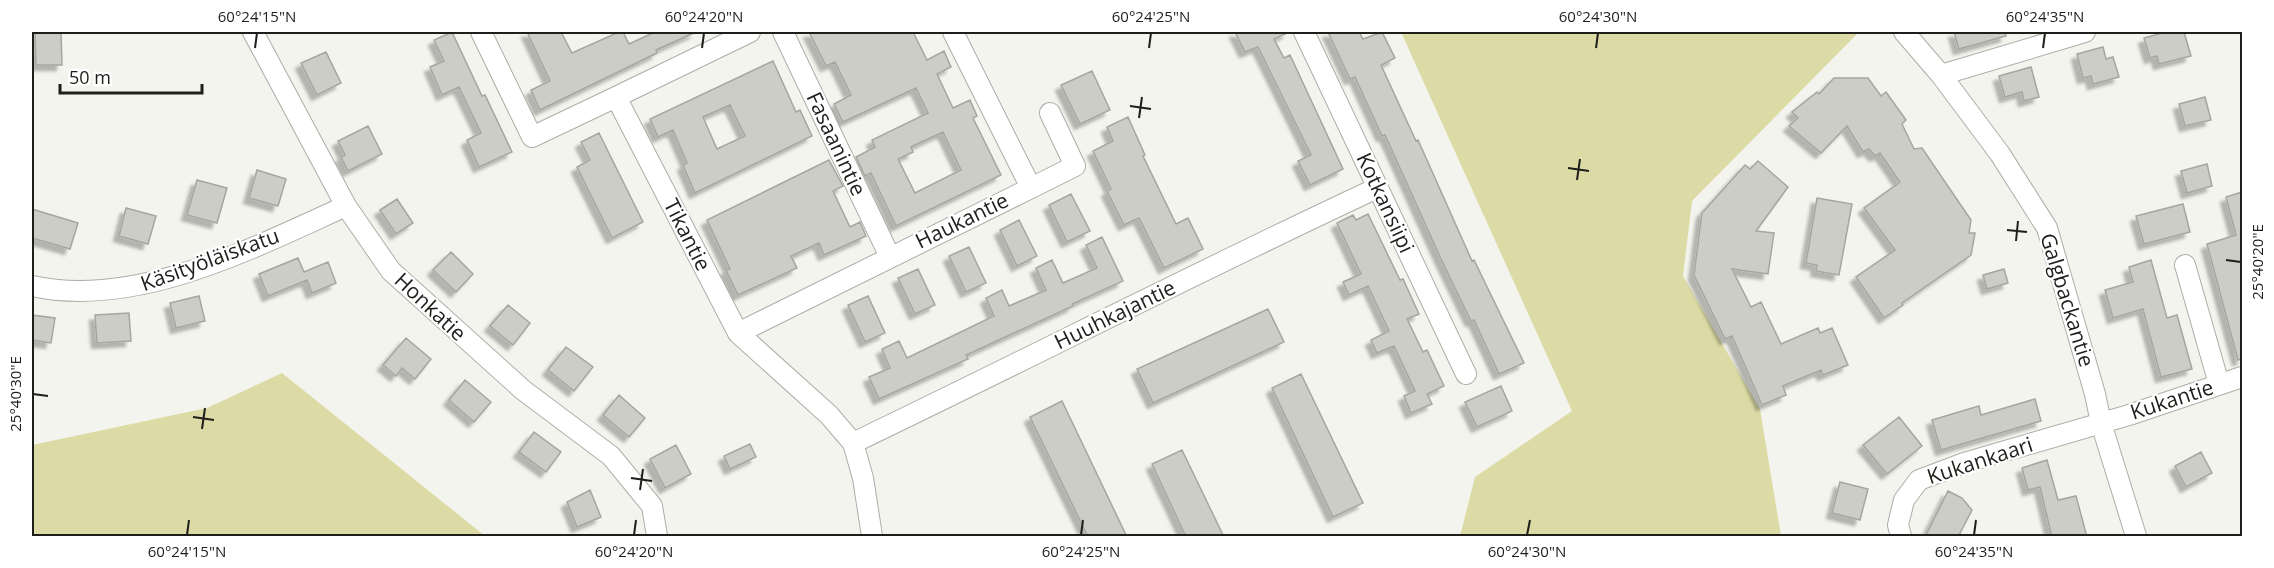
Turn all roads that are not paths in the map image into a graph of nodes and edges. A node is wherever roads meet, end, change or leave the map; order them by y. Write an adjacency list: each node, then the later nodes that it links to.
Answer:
1 (253, 32): 14 (street, Honkatie)
2 (481, 32): 10 (street)
3 (750, 32): 10 (street)
4 (783, 32): 15 (street, Fasaanintie)
5 (953, 32): 12 (street, Haukantie)
6 (1304, 32): 13 (street, Kotkansiipi)
7 (1904, 32): 9 (street, Galgbackantie)
8 (2085, 32): 9 (street)
9 (1941, 75): 22 (street, Galgbackantie)
10 (616, 96): 18 (street, Tikantie)
11 (1050, 112): 12 (street)
12 (1031, 188): 15 (street, Haukantie)
13 (1377, 188): 19 (street, Kotkansiipi); 23 (street, Huuhkajantie)
14 (346, 206): 17 (street, Käsityöläiskatu); 24 (street, Honkatie)
15 (890, 257): 18 (street, Haukantie)
16 (2185, 265): 21 (street)
17 (32, 286)
18 (738, 333): 23 (street, Tikantie)
19 (1466, 374)
20 (2242, 377): 21 (street, Kukantie)
21 (2219, 384): 22 (street, Kukantie)
22 (2101, 423): 26 (street, Kukankaari); 27 (street, Galgbackantie)
23 (853, 443): 25 (street, Tikantie)
24 (657, 537)
25 (872, 537)
26 (1901, 537)
27 (2136, 537)

